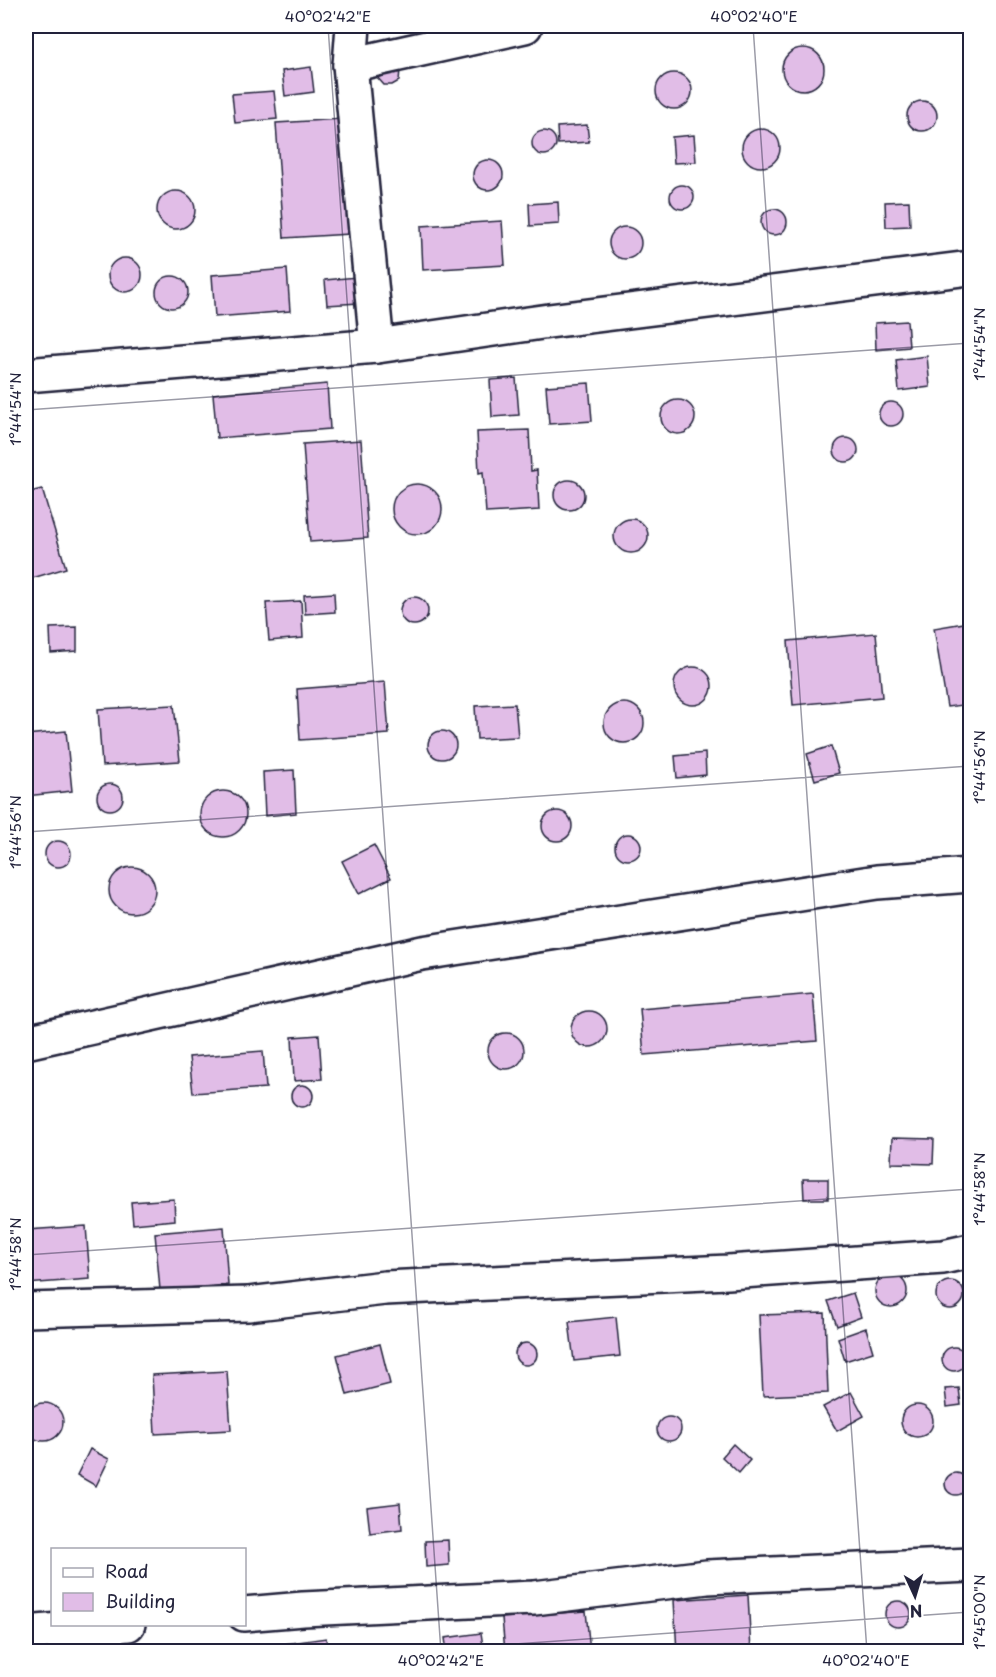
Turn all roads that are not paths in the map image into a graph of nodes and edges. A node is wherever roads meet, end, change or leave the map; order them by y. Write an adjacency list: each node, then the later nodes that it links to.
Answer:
1 (353, 26): 3 (street)
2 (525, 26): 3 (street)
3 (350, 65): 5 (street)
4 (970, 268): 5 (street)
5 (377, 346): 6 (street)
6 (26, 375)
7 (970, 875): 8 (street)
8 (26, 1042)
9 (970, 1251): 10 (street)
10 (26, 1310)
11 (970, 1565): 12 (street)
12 (246, 1614)
13 (105, 1626): 14 (street)
14 (26, 1633)

